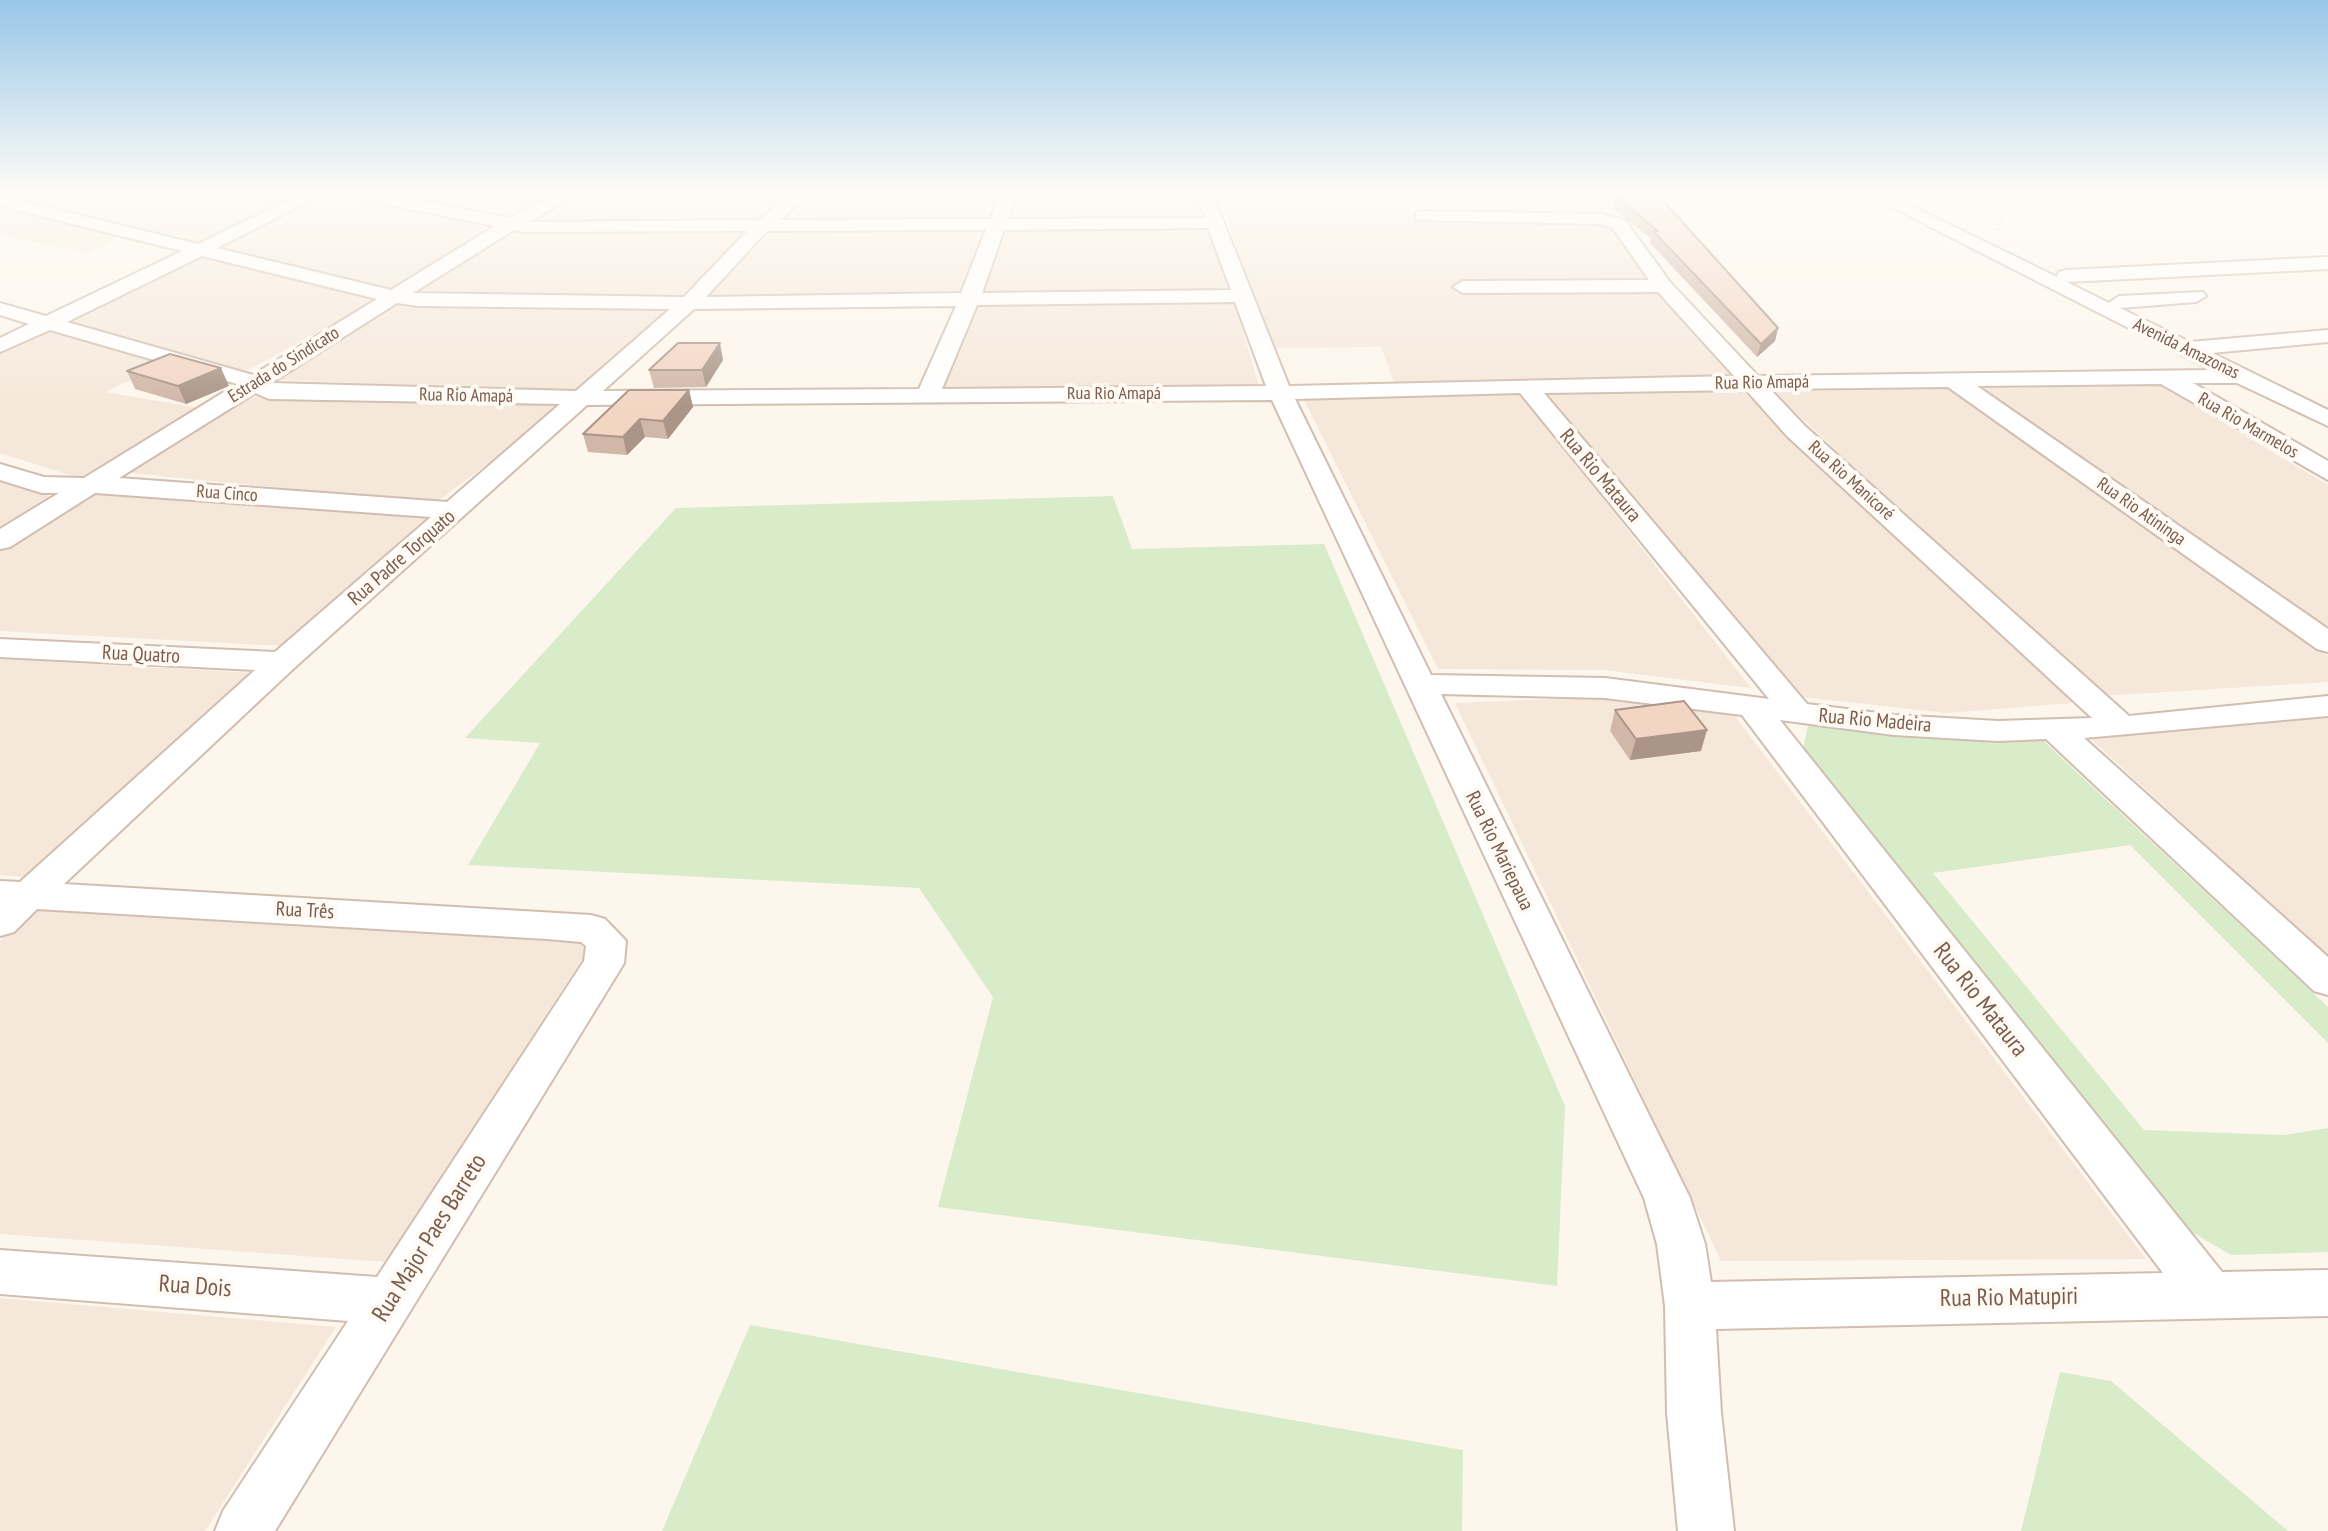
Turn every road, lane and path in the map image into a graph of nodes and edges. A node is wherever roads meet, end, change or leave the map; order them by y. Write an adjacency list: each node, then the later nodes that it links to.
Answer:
1 (166, 264): 21 (street)
2 (260, 264): 16 (street)
3 (446, 264): 16 (street, Estrada do Sindicato)
4 (726, 264): 19 (street, Rua Padre Torquato)
5 (983, 264): 17 (street)
6 (1229, 264): 14 (street, Rua Rio Mariepaua)
7 (1648, 264): 12 (street, Rua Rio Manicoré)
8 (2016, 264): 25 (street, Avenida Amazonas)
9 (2042, 264): 11 (street, Avenida Amazonas)
10 (2299, 264): 11 (street)
11 (2066, 276): 18 (street, Avenida Amazonas)
12 (1663, 286): 13 (street); 30 (street, Rua Rio Manicoré)
13 (1463, 287)
14 (1240, 296): 17 (street); 32 (street, Rua Rio Mariepaua)
15 (2196, 296): 18 (street)
16 (394, 297): 19 (street); 29 (street, Estrada do Sindicato)
17 (969, 300): 19 (street); 33 (street)
18 (2119, 302): 24 (street, Avenida Amazonas)
19 (689, 303): 34 (street, Rua Padre Torquato)
20 (0, 309): 21 (street, Rua Rio Amapá)
21 (47, 324): 23 (street); 29 (street, Rua Rio Amapá)
22 (2328, 336): 24 (street)
23 (0, 346)
24 (2213, 347): 25 (street); 35 (street, Avenida Amazonas)
25 (2186, 349): 26 (street, Avenida Amazonas)
26 (2241, 376): 27 (street, Rua Rio Amapá); 36 (street, Avenida Amazonas)
27 (2168, 379): 28 (street, Rua Rio Amapá); 38 (street, Rua Rio Marmelos)
28 (1954, 381): 30 (street, Rua Rio Amapá); 42 (street, Rua Rio Atininga)
29 (254, 382): 34 (street, Rua Rio Amapá); 39 (street, Estrada do Sindicato)
30 (1754, 383): 31 (street, Rua Rio Amapá); 49 (street, Rua Rio Manicoré)
31 (1526, 386): 32 (street, Rua Rio Amapá); 48 (street, Rua Rio Mataura)
32 (1280, 393): 33 (street, Rua Rio Amapá); 45 (street, Rua Rio Mariepaua)
33 (928, 395): 34 (street, Rua Rio Amapá)
34 (583, 398): 40 (street, Rua Padre Torquato)
35 (2328, 403)
36 (2328, 419)
37 (0, 472): 39 (street, Rua Cinco)
38 (2328, 472)
39 (88, 487): 40 (street, Rua Cinco); 41 (street, Estrada do Sindicato)
40 (456, 511): 44 (street, Rua Padre Torquato)
41 (0, 541)
42 (2328, 643)
43 (0, 648): 44 (street, Rua Quatro)
44 (282, 662): 51 (street, Rua Padre Torquato)
45 (1423, 684): 46 (street, Rua Rio Madeira); 59 (street, Rua Rio Mariepaua)
46 (1752, 706): 48 (street, Rua Rio Madeira); 56 (street, Rua Rio Mataura)
47 (2328, 706): 49 (street, Rua Rio Madeira)
48 (1797, 713): 50 (street, Rua Rio Madeira)
49 (2121, 727): 50 (street, Rua Rio Madeira)
50 (2056, 731): 54 (street)
51 (15, 895): 52 (street, Rua Padre Torquato); 53 (street, Rua Três)
52 (0, 922)
53 (606, 941): 58 (street, Rua Major Paes Barreto)
54 (2328, 980)
55 (0, 1272): 58 (street, Rua Dois)
56 (2208, 1293): 57 (street, Rua Rio Matupiri); 59 (street, Rua Rio Matupiri)
57 (2328, 1293)
58 (391, 1301): 60 (street, Rua Major Paes Barreto)
59 (1690, 1306): 61 (street, Rua Rio Mariepaua)
60 (243, 1531)
61 (1706, 1531)

